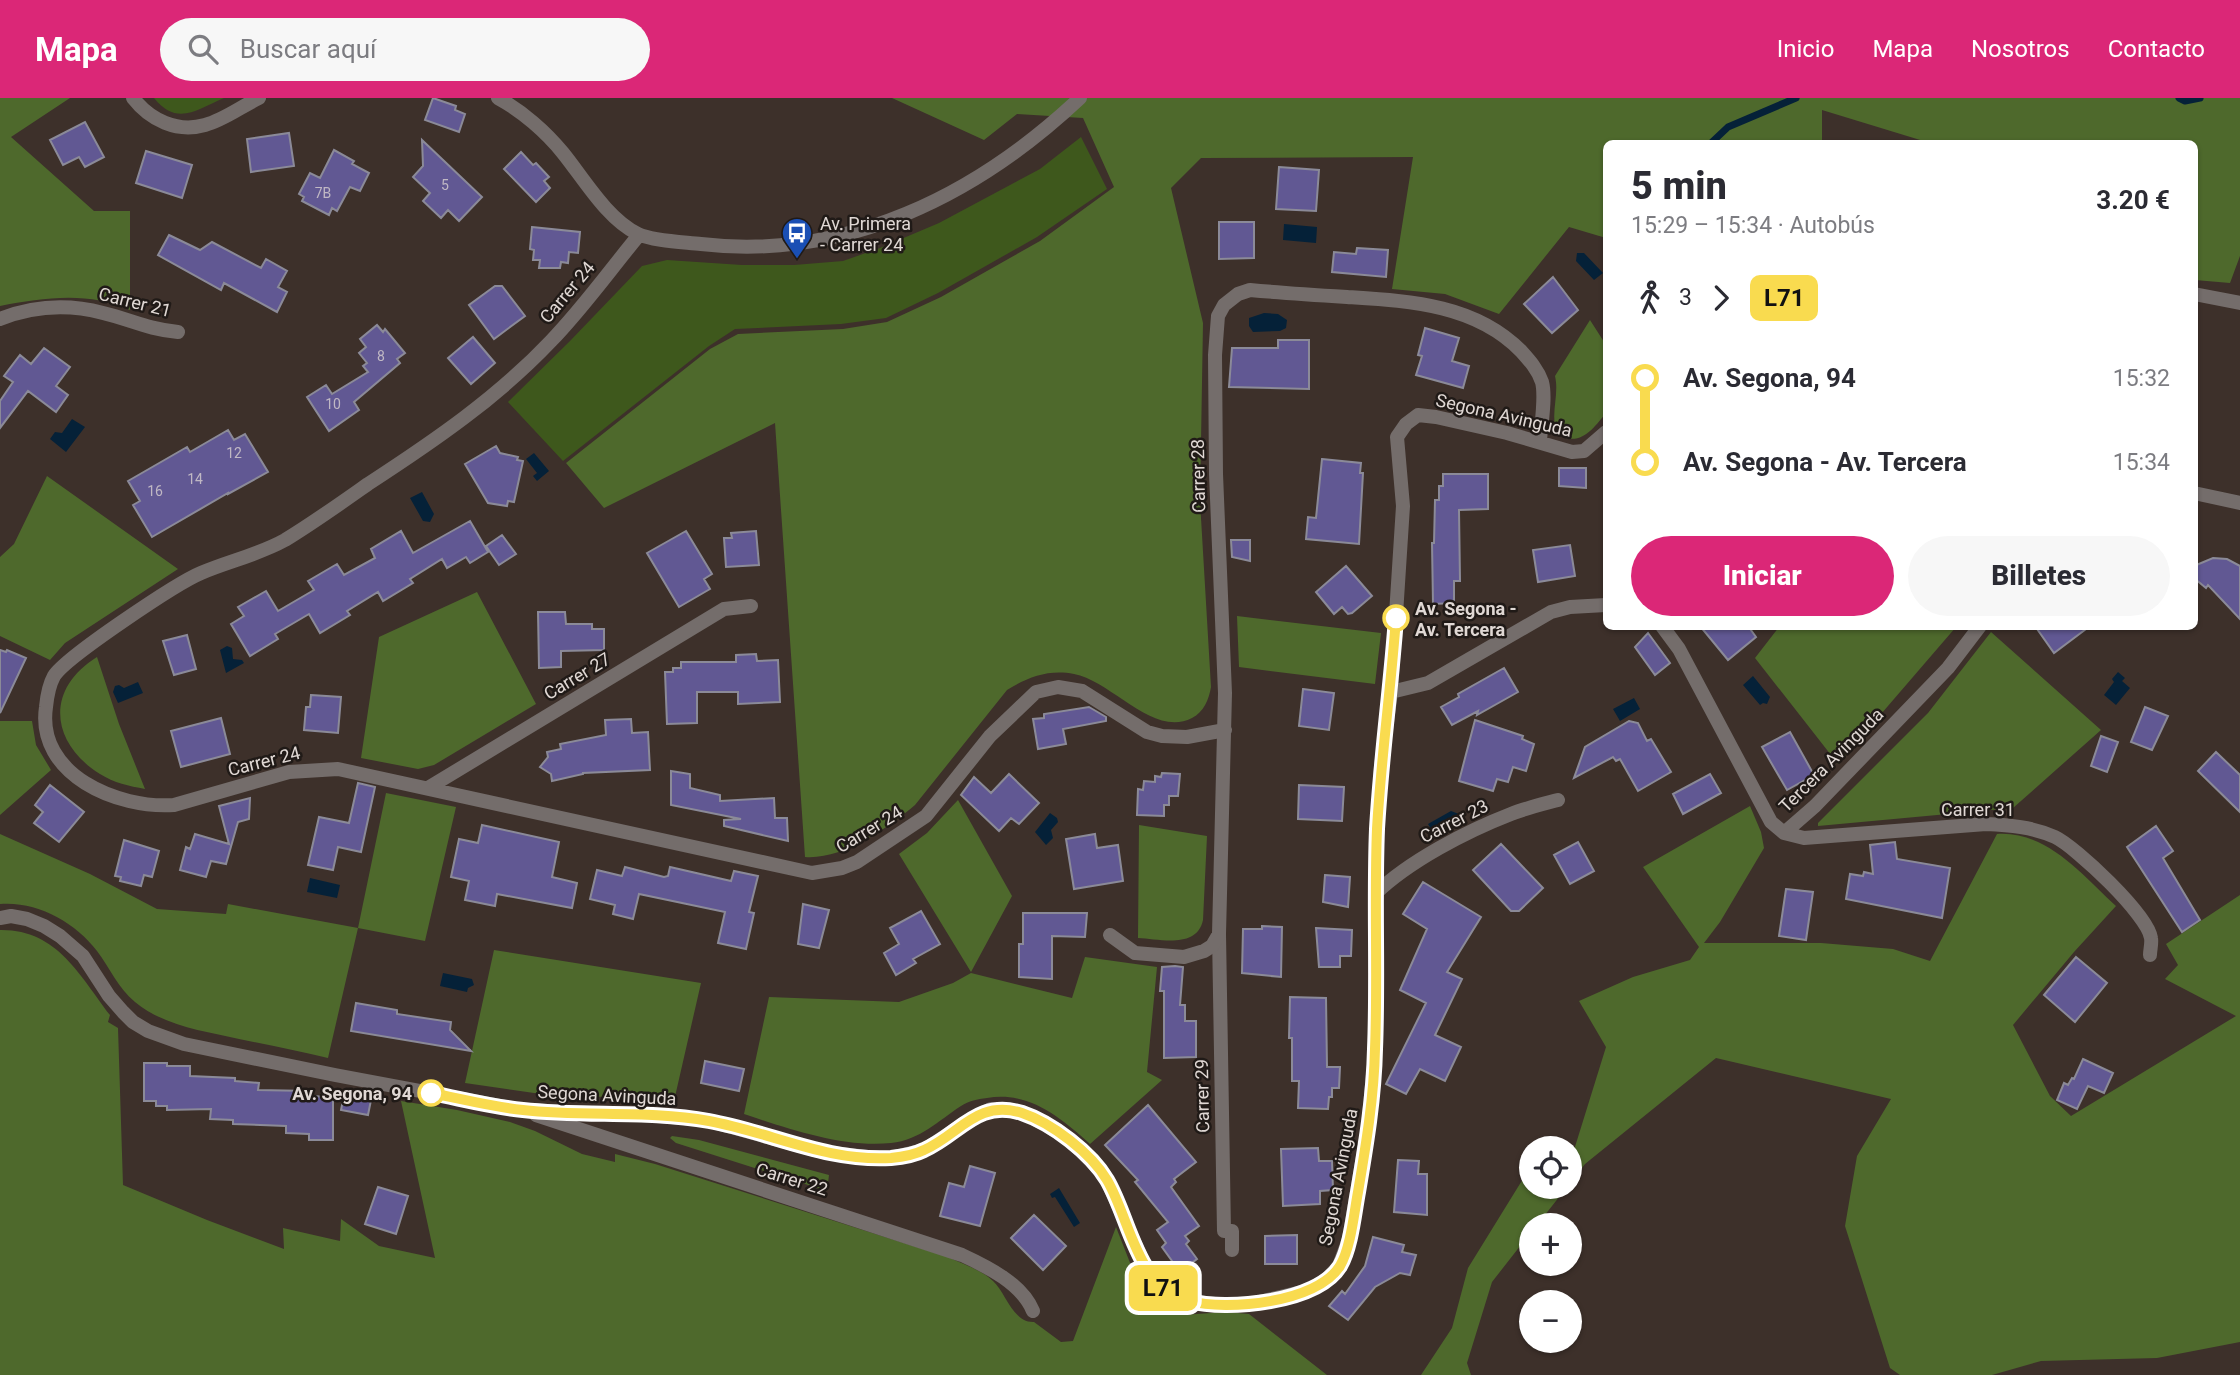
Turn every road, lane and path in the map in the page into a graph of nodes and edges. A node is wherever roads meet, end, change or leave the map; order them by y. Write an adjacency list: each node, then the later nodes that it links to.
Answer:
1 (133, 98): 2 (street)
2 (259, 98)
3 (498, 98): 5 (street)
4 (1080, 98): 5 (street)
5 (639, 234): 20 (street, Carrer 24)
6 (2198, 296): 7 (street)
7 (2240, 303)
8 (0, 319): 9 (street, Carrer 21)
9 (178, 332)
10 (1603, 435): 11 (street, Segona Avinguda)
11 (1540, 441): 18 (street, Segona Avinguda); 19 (street, Carrer 28)
12 (2198, 494): 13 (street)
13 (2240, 503)
14 (1603, 605): 18 (street)
15 (751, 606): 20 (street, Carrer 27)
16 (1665, 630): 22 (street, Tercera Avinguda)
17 (1977, 630): 22 (street, Tercera Avinguda)
18 (1391, 692): 23 (street, Segona Avinguda)
19 (1225, 730): 20 (street, Carrer 24); 26 (street, Carrer 28)
20 (428, 788)
21 (1559, 800): 23 (street, Carrer 23)
22 (1784, 834): 27 (street, Carrer 31)
23 (1376, 894): 28 (street, Segona Avinguda)
24 (0, 918): 28 (street, Segona Avinguda)
25 (1110, 934): 26 (street)
26 (1219, 934): 29 (street, Carrer 29)
27 (2150, 955)
28 (522, 1110): 30 (street, Carrer 22)
29 (1233, 1250)
30 (1033, 1311)

